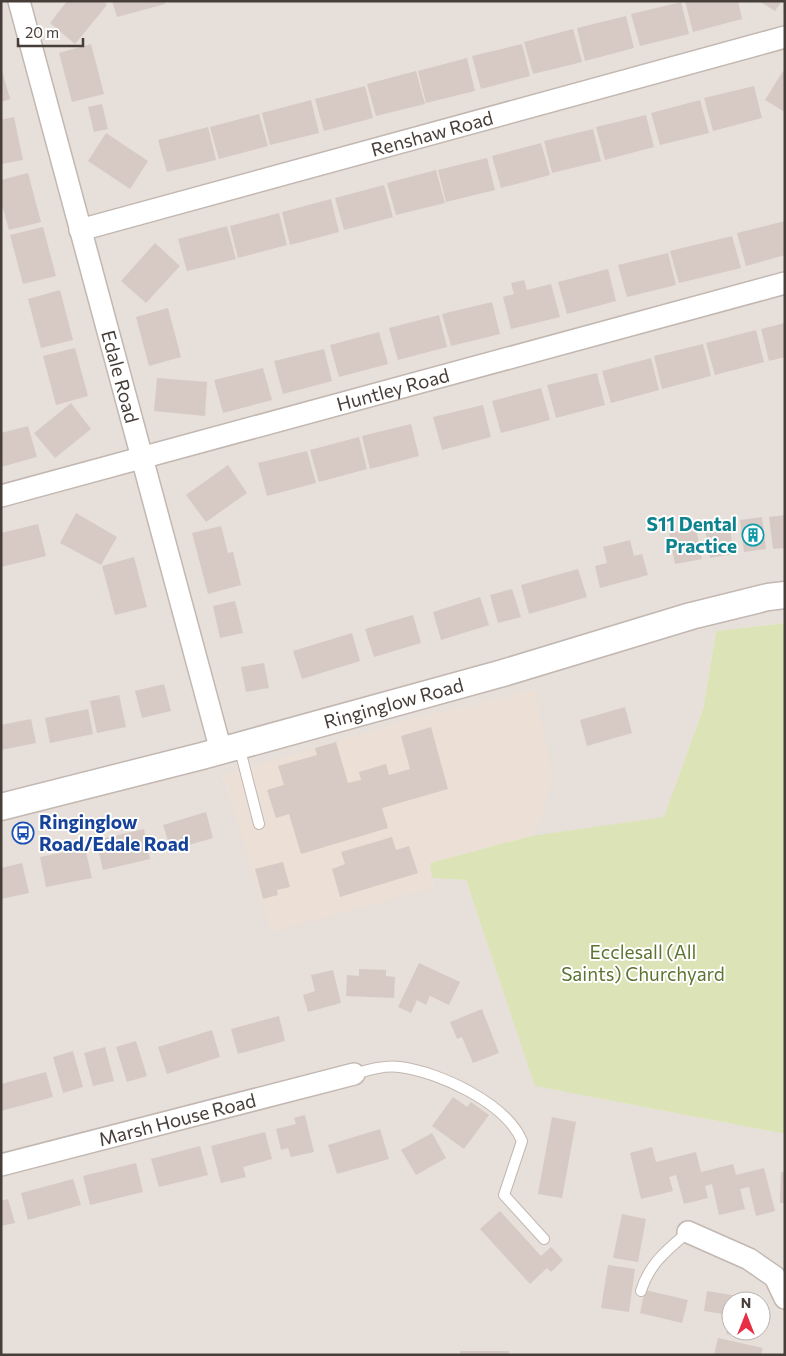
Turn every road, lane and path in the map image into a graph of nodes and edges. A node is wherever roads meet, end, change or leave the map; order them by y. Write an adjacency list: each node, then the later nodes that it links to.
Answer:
1 (19, 1): 3 (street, Edale Road)
2 (785, 37): 3 (street, Renshaw Road)
3 (80, 230): 5 (street, Edale Road)
4 (785, 283): 5 (street, Huntley Road)
5 (141, 458): 6 (street, Huntley Road); 8 (street, Edale Road)
6 (1, 496)
7 (785, 595): 8 (street, Ringinglow Road)
8 (230, 748): 9 (street, Ringinglow Road); 10 (lane)
9 (1, 807)
10 (259, 824)
11 (354, 1074): 12 (street, Marsh House Road); 14 (lane)
12 (1, 1165)
13 (688, 1232): 15 (street); 16 (lane)
14 (544, 1239)
15 (780, 1272): 17 (street)
16 (641, 1291)
17 (785, 1298)

